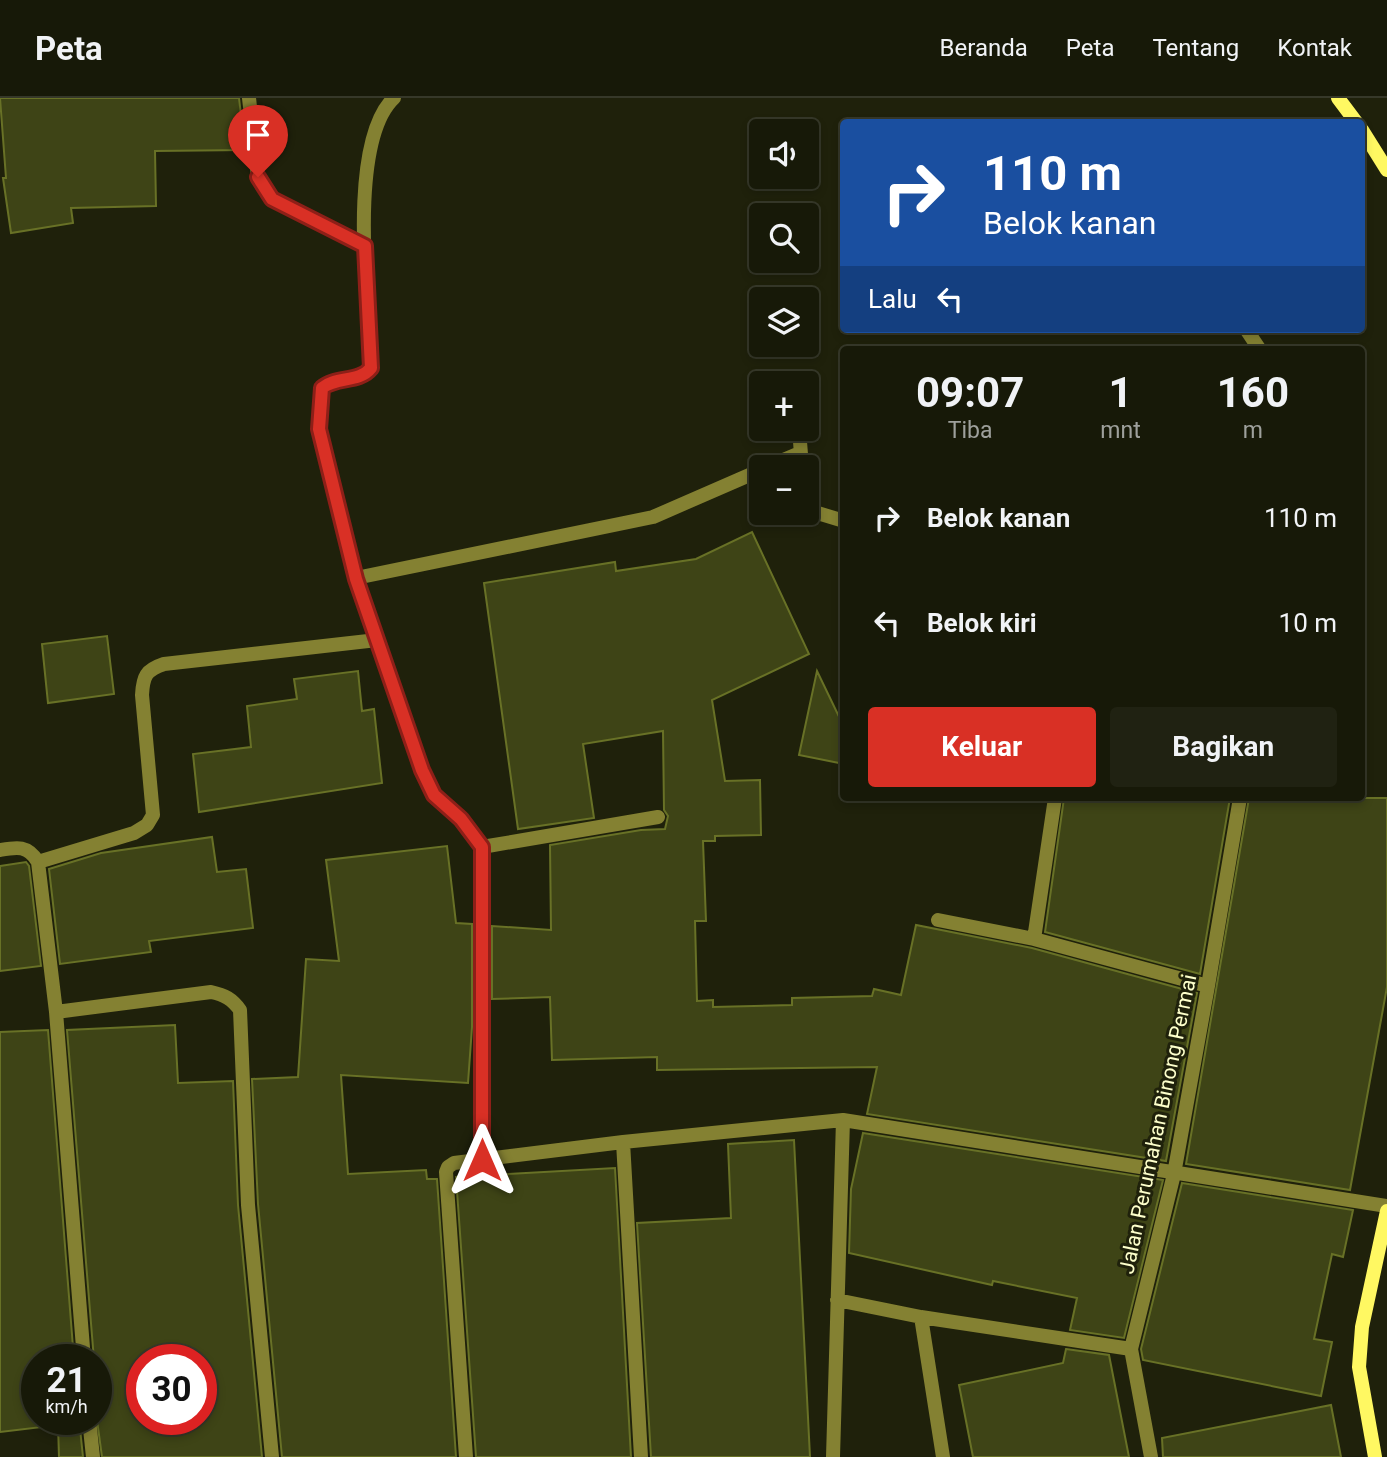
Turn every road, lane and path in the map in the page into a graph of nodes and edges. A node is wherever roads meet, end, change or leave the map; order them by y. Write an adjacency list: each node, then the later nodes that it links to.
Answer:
1 (249, 98): 7 (street)
2 (394, 98): 7 (street)
3 (1338, 98): 4 (street)
4 (1354, 119)
5 (1365, 139): 6 (street)
6 (1387, 170)
7 (365, 246): 11 (street)
8 (749, 475): 11 (street)
9 (819, 514): 10 (street)
10 (840, 520)
11 (356, 579): 12 (street)
12 (377, 640): 16 (street); 18 (street)
13 (1055, 801): 20 (street)
14 (1239, 801): 21 (street, Jalan Perumahan Binong Permai)
15 (659, 817): 16 (street)
16 (482, 847): 25 (street)
17 (0, 850): 18 (street)
18 (38, 862): 22 (street)
19 (938, 920): 20 (street)
20 (1034, 939): 21 (street)
21 (1208, 986): 26 (street, Jalan Perumahan Binong Permai)
22 (56, 1012): 30 (street); 34 (street)
23 (843, 1120): 24 (street); 26 (street); 28 (street)
24 (623, 1142): 25 (street); 36 (street)
25 (482, 1160): 35 (street)
26 (1174, 1174): 27 (street); 31 (street, Jalan Perumahan Binong Permai)
27 (1387, 1209): 40 (street)
28 (836, 1300): 29 (street); 37 (street)
29 (921, 1317): 31 (street); 38 (street)
30 (84, 1344)
31 (1131, 1349): 39 (street, Jalan Perumahan Binong Permai)
32 (91, 1435): 33 (street)
33 (93, 1457)
34 (272, 1457)
35 (466, 1457)
36 (641, 1457)
37 (833, 1457)
38 (943, 1457)
39 (1151, 1457)
40 (1375, 1457)

